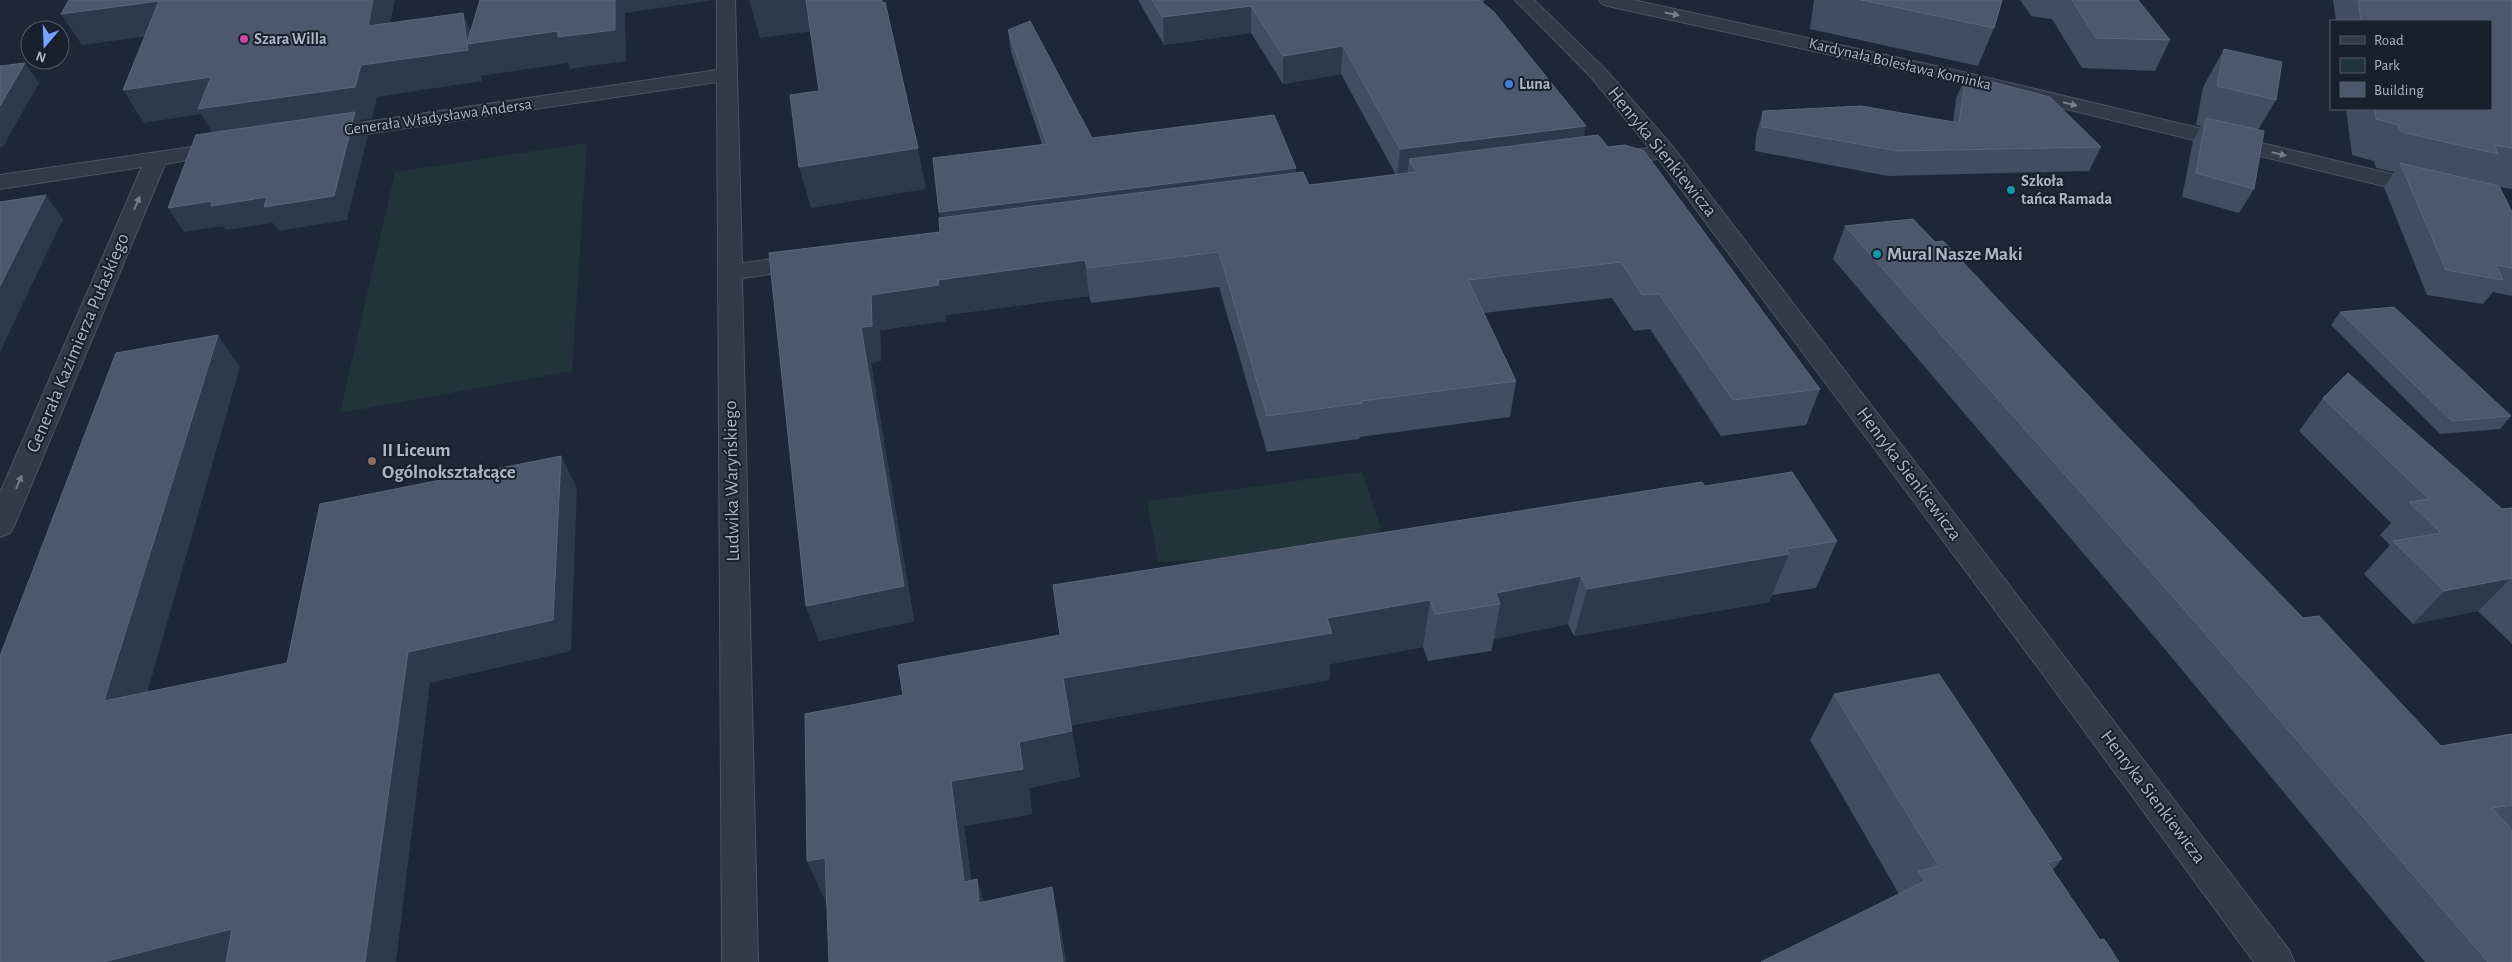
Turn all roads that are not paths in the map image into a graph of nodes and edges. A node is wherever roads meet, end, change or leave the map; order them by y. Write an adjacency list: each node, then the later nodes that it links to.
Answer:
1 (726, 0): 4 (street, Ludwika Waryńskiego)
2 (1524, 0): 7 (street, Henryka Sienkiewicza)
3 (1608, 0): 11 (street, Kardynała Bolesława Kominka, one-way to 11)
4 (728, 74): 5 (street, Generała Władysława Andersa); 13 (street, Ludwika Waryńskiego)
5 (304, 137)
6 (245, 146): 8 (street)
7 (1665, 152): 9 (street); 16 (street, Henryka Sienkiewicza)
8 (156, 159): 10 (street); 14 (street, Generała Kazimierza Pułaskiego, one-way to 8)
9 (1592, 161)
10 (0, 182)
11 (2446, 194)
12 (828, 259): 13 (street)
13 (730, 272): 15 (street, Ludwika Waryńskiego)
14 (0, 526)
15 (740, 962)
16 (2276, 962)

